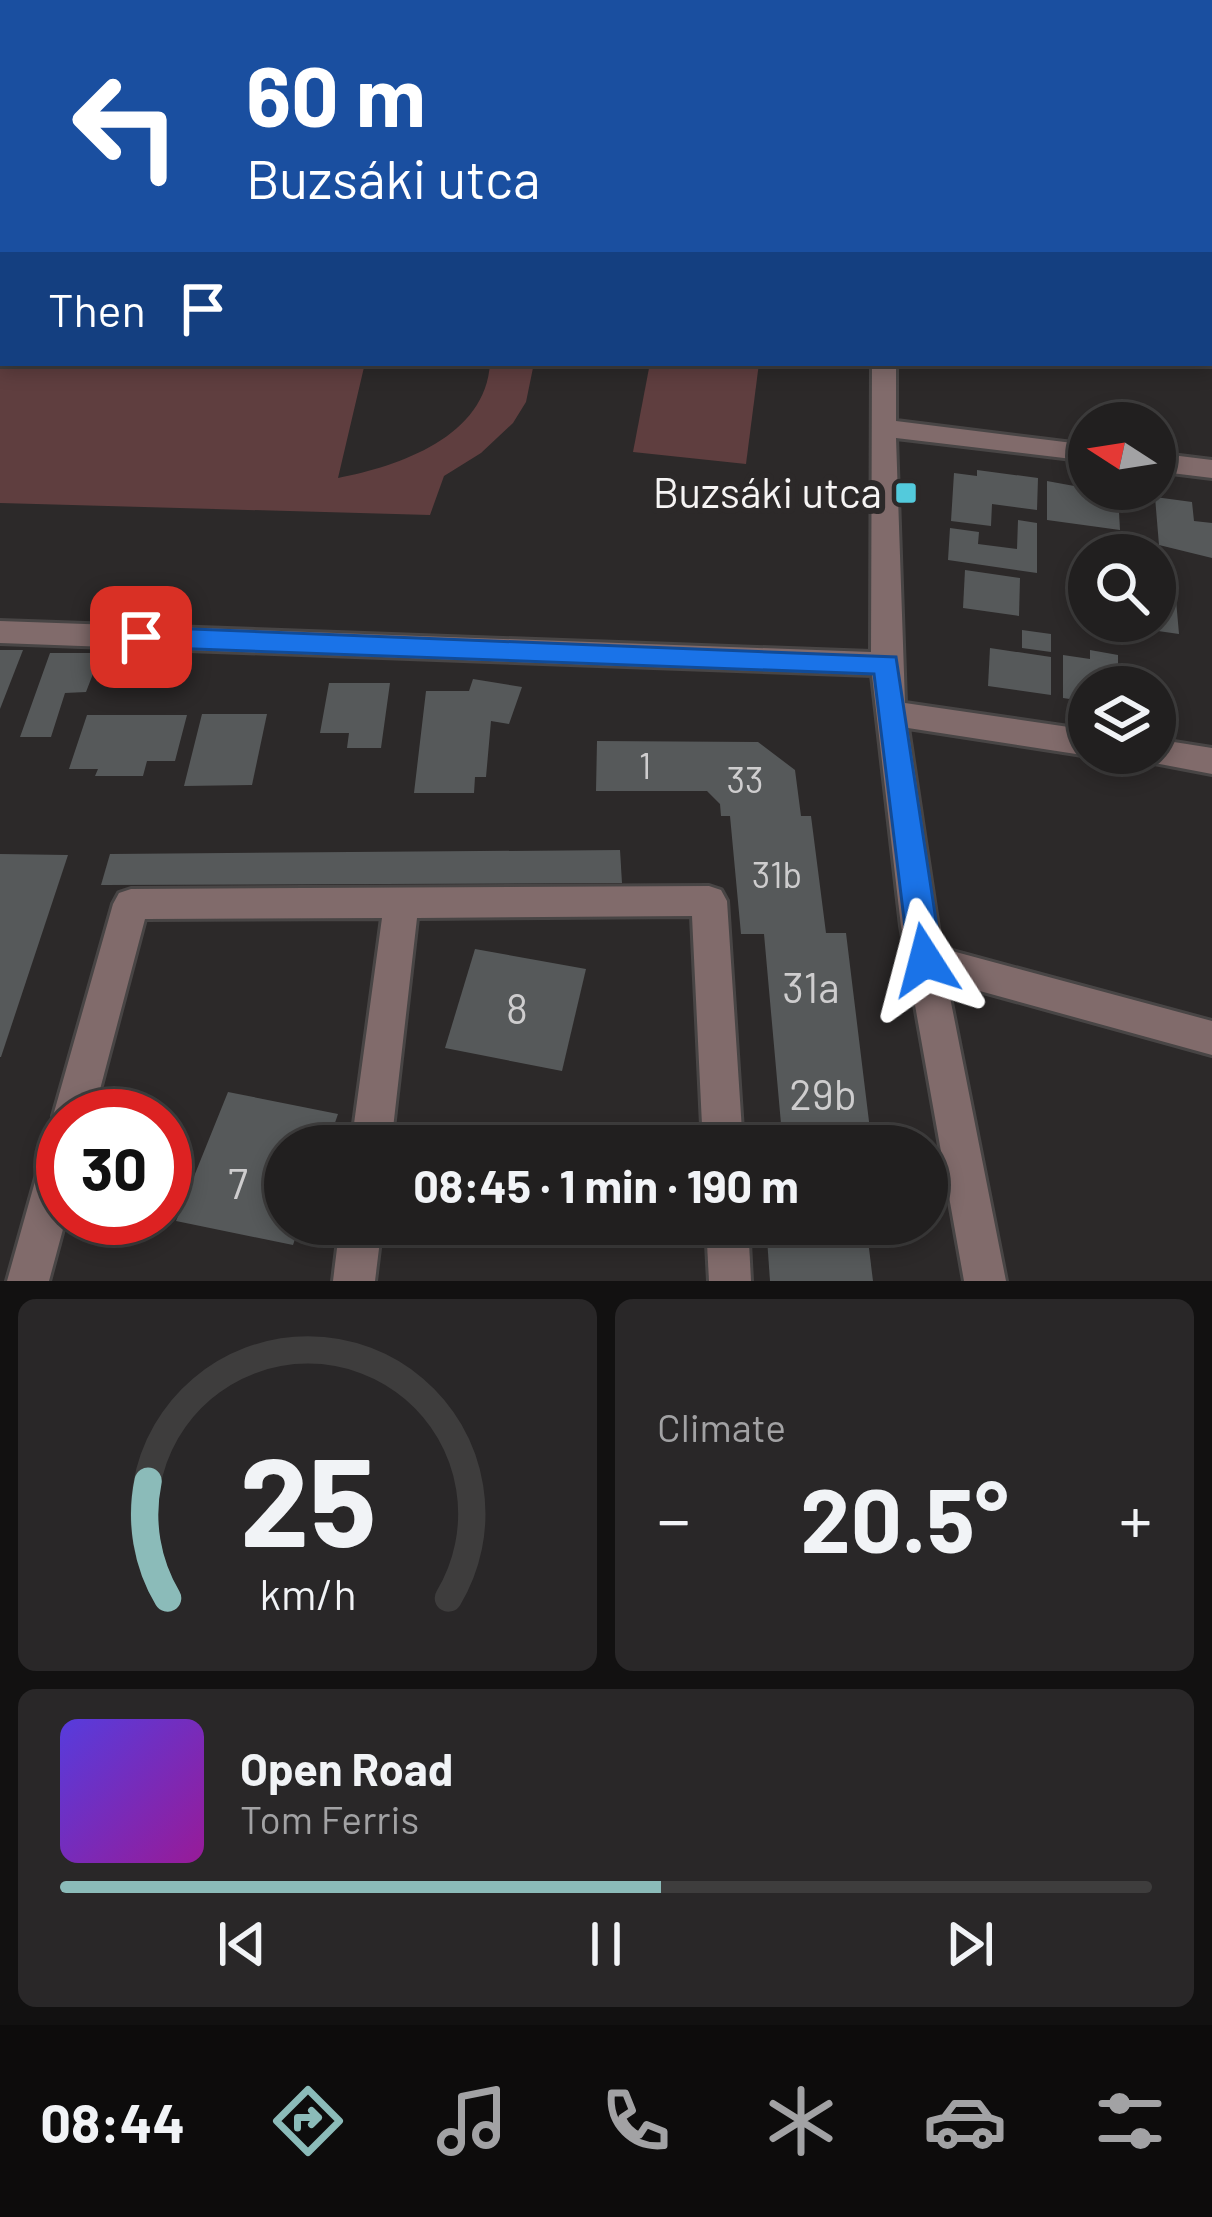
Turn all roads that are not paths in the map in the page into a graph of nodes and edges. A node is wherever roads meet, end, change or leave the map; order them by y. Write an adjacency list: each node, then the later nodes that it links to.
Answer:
1 (884, 366): 2 (street)
2 (883, 428): 3 (street); 7 (street)
3 (1068, 451)
4 (1176, 465): 5 (street)
5 (1212, 469)
6 (0, 632): 7 (street)
7 (886, 664): 8 (street)
8 (890, 713): 9 (street); 13 (street)
9 (1068, 739)
10 (1176, 755): 11 (street)
11 (1212, 761)
12 (401, 904): 15 (street); 16 (street); 17 (street)
13 (925, 960): 14 (street); 24 (street)
14 (1212, 1038)
15 (80, 1089)
16 (373, 1125)
17 (722, 1125)
18 (38, 1245): 21 (street)
19 (358, 1245): 22 (street)
20 (728, 1245): 23 (street)
21 (28, 1281)
22 (354, 1281)
23 (730, 1281)
24 (985, 1281)

